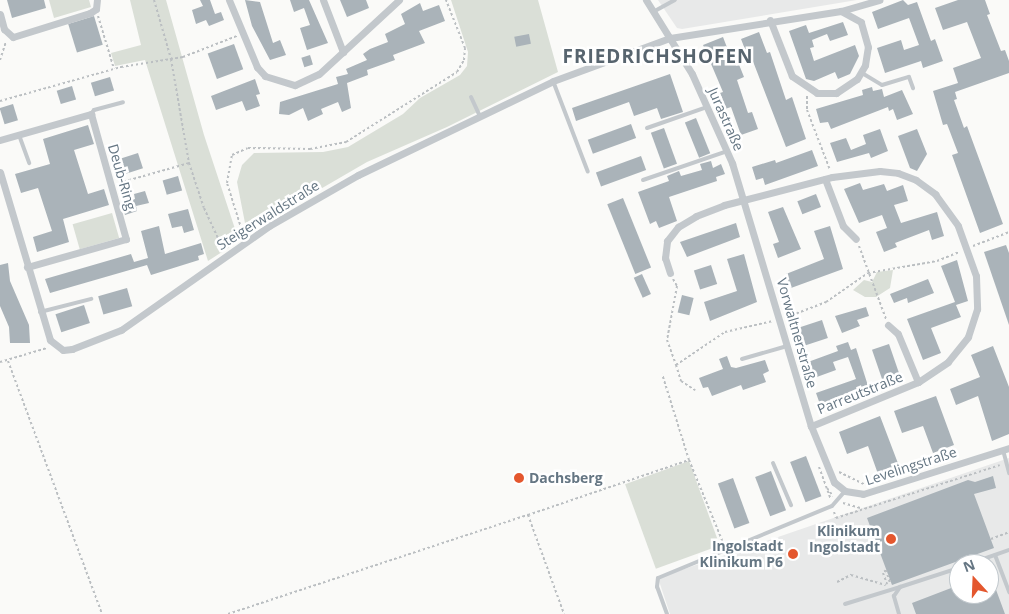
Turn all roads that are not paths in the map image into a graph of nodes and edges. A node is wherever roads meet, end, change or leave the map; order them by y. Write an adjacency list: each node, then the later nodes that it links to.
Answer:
1 (96, 0): 10 (street)
2 (229, 0): 13 (street)
3 (323, 0): 13 (street)
4 (399, 0): 13 (street)
5 (646, 0): 9 (street, Jurastraße)
6 (675, 0): 9 (lane)
7 (879, 0): 8 (street)
8 (841, 11): 11 (street); 14 (street)
9 (653, 12): 12 (street, Jurastraße)
10 (0, 14)
11 (770, 20): 12 (street, Steigerwaldstraße); 14 (street)
12 (670, 38): 15 (street, Steigerwaldstraße); 19 (street, Jurastraße)
13 (343, 52)
14 (862, 73): 16 (lane)
15 (553, 81): 21 (street, Steigerwaldstraße); 28 (lane)
16 (913, 88)
17 (471, 97): 21 (lane)
18 (123, 102): 20 (lane)
19 (709, 106): 22 (lane); 25 (street, Jurastraße)
20 (91, 114): 23 (street); 33 (street, Deub-Ring)
21 (480, 116): 36 (street, Steigerwaldstraße)
22 (647, 128)
23 (19, 135): 24 (street); 26 (lane)
24 (0, 140)
25 (727, 151): 30 (lane); 31 (street, Jurastraße)
26 (28, 162)
27 (0, 172): 33 (street)
28 (588, 172)
29 (829, 178): 31 (street, Parreutstraße); 32 (street); 40 (street, Parreutstraße)
30 (643, 180)
31 (745, 200): 34 (street, Parreutstraße); 38 (street, Vorwaltnerstraße)
32 (856, 239)
33 (27, 267): 36 (street)
34 (670, 273)
35 (91, 299): 36 (lane)
36 (40, 312)
37 (888, 325): 40 (street, Parreutstraße)
38 (787, 346): 39 (lane); 41 (street, Vorwaltnerstraße)
39 (742, 359)
40 (918, 382): 41 (street, Parreutstraße)
41 (811, 426): 45 (street, Vorwaltnerstraße)
42 (1006, 449): 44 (lane); 45 (street, Levelingstraße)
43 (773, 462): 46 (lane)
44 (1009, 473)
45 (845, 491): 54 (lane)
46 (791, 505)
47 (999, 566): 51 (lane)
48 (949, 571): 49 (lane)
49 (900, 587): 50 (lane); 52 (lane)
50 (889, 590): 52 (lane); 53 (lane)
51 (1009, 592)
52 (894, 596): 55 (lane)
53 (845, 604)
54 (667, 614)
55 (899, 614)

